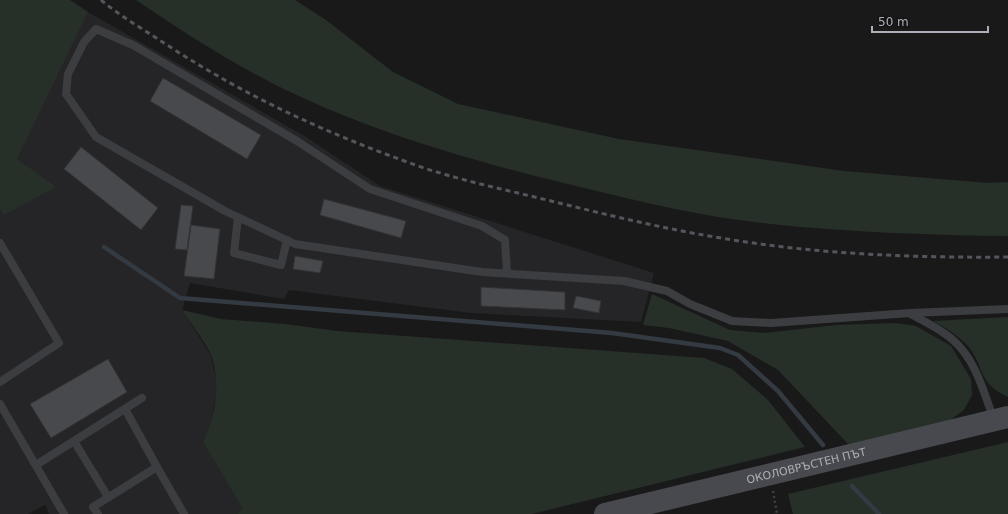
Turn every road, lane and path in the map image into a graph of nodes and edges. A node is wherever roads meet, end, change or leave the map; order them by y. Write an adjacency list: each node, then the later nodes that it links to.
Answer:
1 (238, 217): 2 (lane); 2 (lane); 4 (lane)
2 (287, 240): 4 (lane)
3 (0, 243): 7 (lane)
4 (507, 273): 6 (lane)
5 (1008, 309): 6 (lane)
6 (910, 313): 11 (lane)
7 (0, 382)
8 (142, 398): 10 (lane)
9 (0, 404): 13 (lane)
10 (125, 409): 12 (lane); 14 (lane)
11 (1001, 419): 15 (main road, ОКОЛОВРЪСТЕН ПЪТ)
12 (74, 441): 13 (lane); 16 (lane)
13 (36, 465): 17 (lane)
14 (157, 467): 16 (lane); 19 (lane)
15 (769, 475): 20 (main road, ОКОЛОВРЪСТЕН ПЪТ); 21 (path)
16 (108, 497): 18 (lane)
17 (64, 514)
18 (98, 514)
19 (184, 514)
20 (605, 514)
21 (777, 514)

